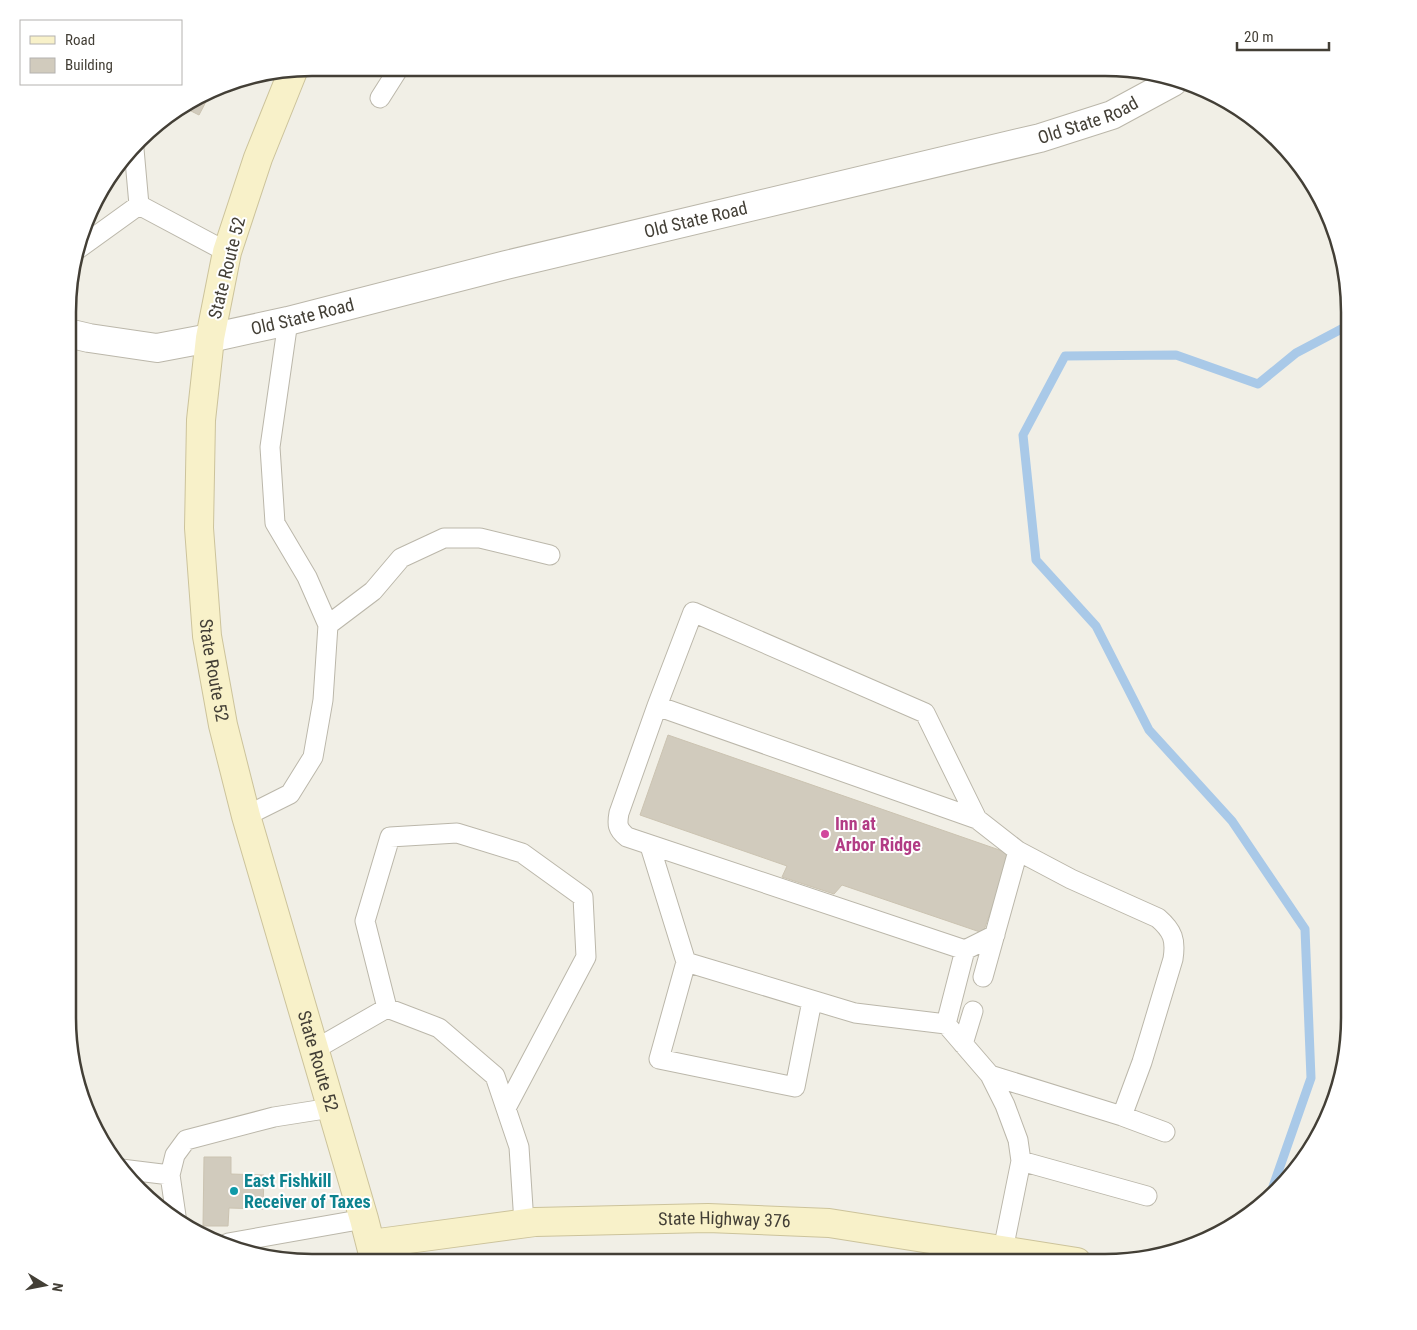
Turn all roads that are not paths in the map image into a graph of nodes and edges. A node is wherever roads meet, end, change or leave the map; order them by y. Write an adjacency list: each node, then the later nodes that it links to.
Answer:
1 (394, 76): 4 (lane)
2 (290, 77): 8 (main road, State Route 52)
3 (1168, 85): 9 (street, Old State Road)
4 (380, 98)
5 (135, 156): 6 (lane)
6 (139, 205): 7 (lane); 8 (lane)
7 (86, 244)
8 (227, 252): 11 (main road, State Route 52)
9 (288, 321): 11 (street, Old State Road); 13 (lane)
10 (76, 335): 11 (street, Old State Road)
11 (210, 338): 15 (main road, State Route 52)
12 (550, 555): 13 (lane)
13 (328, 625): 15 (lane)
14 (657, 706): 16 (lane); 16 (lane); 17 (lane)
15 (246, 816): 28 (main road, State Route 52)
16 (977, 820): 18 (lane)
17 (650, 846): 20 (lane); 21 (lane)
18 (1018, 851): 19 (lane); 32 (lane)
19 (995, 935): 20 (lane); 22 (lane)
20 (966, 950): 26 (lane)
21 (686, 962): 23 (lane); 23 (lane)
22 (982, 977)
23 (812, 1001): 26 (lane)
24 (387, 1008): 28 (lane); 31 (lane); 31 (lane)
25 (973, 1011): 27 (lane)
26 (946, 1024): 27 (lane)
27 (963, 1044): 29 (lane)
28 (314, 1050): 30 (main road, State Route 52)
29 (990, 1075): 32 (lane); 34 (lane)
30 (331, 1108): 36 (lane); 40 (main road, State Route 52)
31 (506, 1108): 39 (lane)
32 (1122, 1116): 33 (lane)
33 (1165, 1132)
34 (1021, 1161): 37 (lane); 42 (lane)
35 (131, 1169): 36 (lane)
36 (170, 1175): 38 (lane)
37 (1147, 1196)
38 (175, 1210)
39 (524, 1223): 40 (main road, State Highway 376); 42 (main road, State Highway 376)
40 (370, 1242): 41 (lane)
41 (242, 1243)
42 (1002, 1250): 43 (main road, State Highway 376)
43 (1027, 1254)

